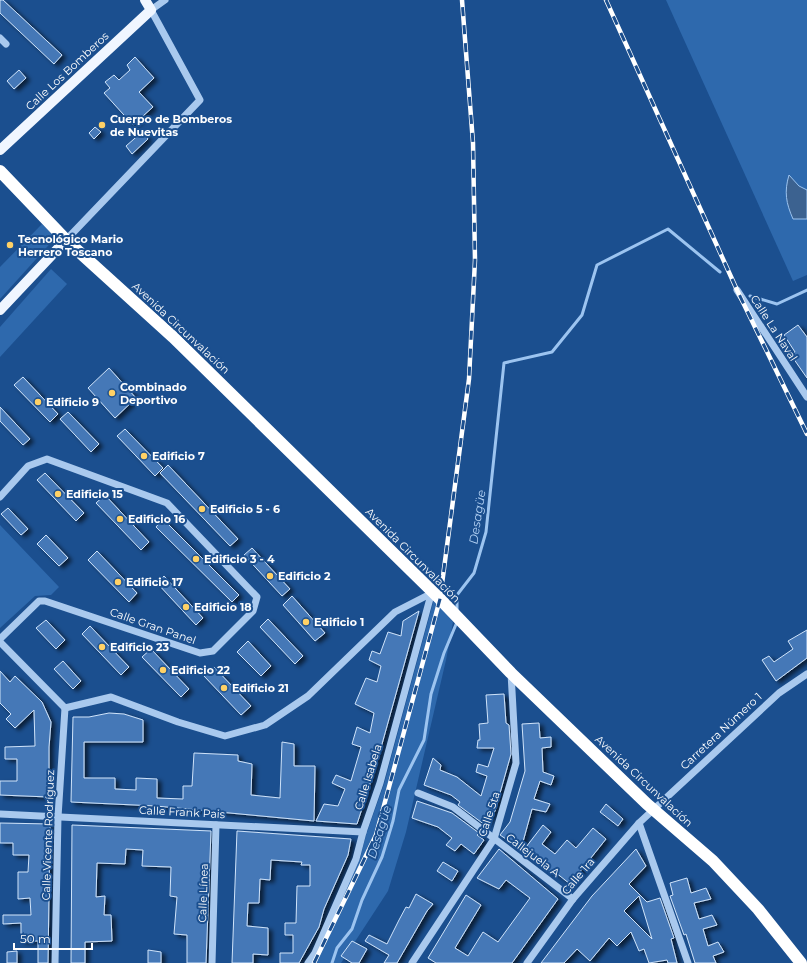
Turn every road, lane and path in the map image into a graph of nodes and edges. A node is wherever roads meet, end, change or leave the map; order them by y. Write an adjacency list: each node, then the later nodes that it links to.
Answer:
1 (145, 0): 3 (main road)
2 (165, 0): 3 (street)
3 (150, 10): 4 (main road, Calle Los Bomberos); 6 (street)
4 (0, 150)
5 (0, 171): 6 (highway, Avenida Circunvalación)
6 (66, 240): 8 (main road); 11 (highway, Avenida Circunvalación)
7 (737, 290): 9 (street, Calle La Naval)
8 (0, 310)
9 (807, 397)
10 (0, 497): 12 (street, Calle Gran Panel)
11 (432, 592): 14 (highway, Avenida Circunvalación); 16 (street); 23 (street, Calle Isabela)
12 (0, 639)
13 (0, 642): 16 (street)
14 (510, 673): 18 (highway, Avenida Circunvalación); 24 (street, Calle 5ta)
15 (807, 674): 18 (street, Carretera Número 1)
16 (65, 708): 20 (street, Calle Vicente Rodríguez)
17 (418, 793): 24 (street, Callejuela A)
18 (653, 809): 21 (street, Calle 1ra); 32 (highway, Avenida Circunvalación)
19 (0, 814): 20 (street, Calle Frank Pais)
20 (58, 817): 22 (street, Calle Frank Pais); 27 (street, Calle Vicente Rodríguez)
21 (639, 823): 25 (street, Calle 1ra); 31 (street)
22 (216, 825): 23 (street, Calle Frank Pais); 28 (street, Calle Línea)
23 (363, 832): 29 (street, Calle Isabela)
24 (494, 840): 25 (street, Callejuela A); 26 (street, Calle 5ta)
25 (573, 899): 30 (street, Calle 1ra)
26 (414, 962)
27 (55, 963)
28 (212, 963)
29 (308, 963)
30 (527, 963)
31 (688, 963)
32 (801, 963)

